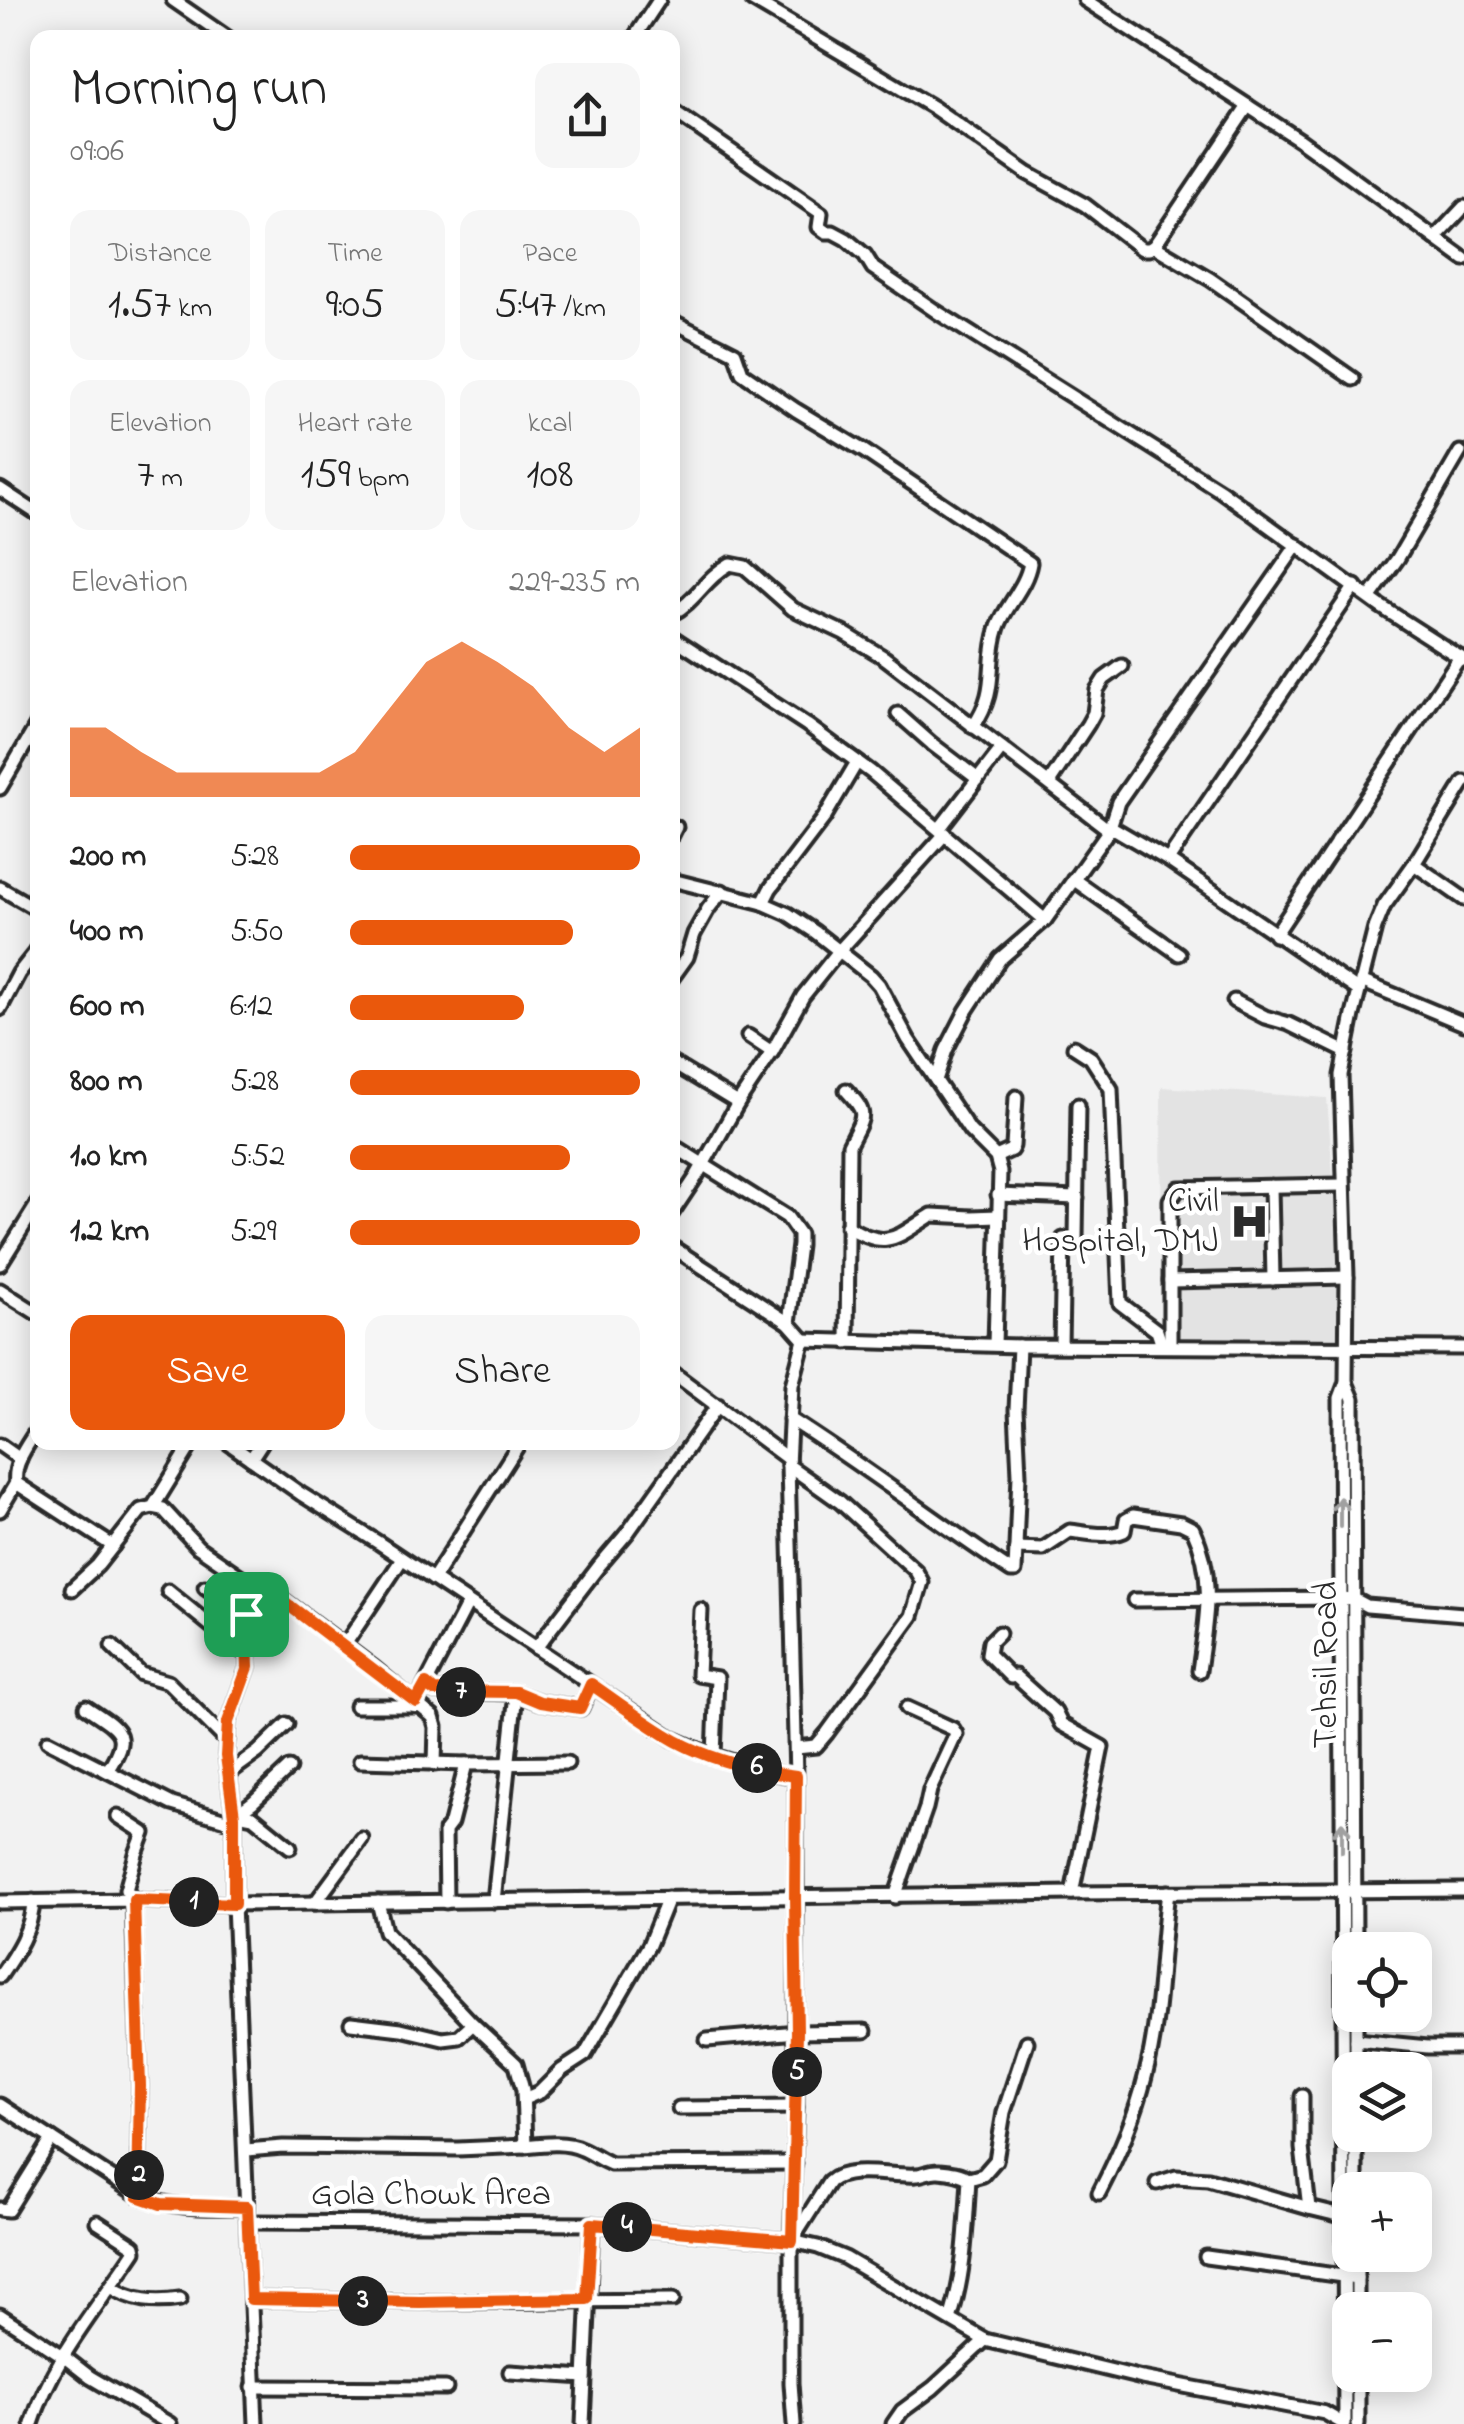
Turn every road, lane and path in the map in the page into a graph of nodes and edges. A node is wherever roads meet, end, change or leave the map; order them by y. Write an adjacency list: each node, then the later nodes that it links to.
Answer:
1 (174, 0): 5 (street)
2 (658, 0): 6 (street)
3 (752, 0): 11 (street)
4 (1085, 0): 7 (street)
5 (217, 30)
6 (639, 30)
7 (1248, 106): 10 (street); 11 (street)
8 (680, 116): 18 (street)
9 (1464, 206): 10 (street)
10 (1436, 238): 12 (street)
11 (1154, 246): 14 (street)
12 (1464, 259)
13 (680, 325): 26 (street)
14 (1353, 380)
15 (1460, 452): 20 (street)
16 (0, 489): 17 (street)
17 (30, 509)
18 (1298, 545): 19 (street); 34 (street)
19 (1354, 586): 20 (street); 36 (street)
20 (1370, 598): 23 (street)
21 (680, 609): 26 (street)
22 (680, 642): 29 (street)
23 (1462, 658): 46 (street)
24 (1122, 666): 32 (street)
25 (898, 714): 30 (street)
26 (973, 727): 28 (street)
27 (30, 737): 33 (street)
28 (1002, 748): 30 (street); 32 (street)
29 (857, 762): 35 (street); 43 (street)
30 (978, 779): 35 (street)
31 (1464, 782): 37 (street)
32 (1049, 783): 34 (street)
33 (0, 788)
34 (1109, 830): 36 (street); 38 (street)
35 (942, 831): 45 (street); 47 (street)
36 (1168, 860): 46 (street)
37 (1414, 864): 42 (street); 52 (street)
38 (1073, 879): 45 (street); 48 (street)
39 (680, 882): 41 (street)
40 (0, 888): 44 (street)
41 (722, 891): 43 (street); 50 (street)
42 (1464, 898)
43 (763, 903): 47 (street)
44 (30, 905)
45 (1045, 920): 61 (street)
46 (1275, 935): 52 (street)
47 (840, 951): 58 (street); 61 (street)
48 (1179, 954)
49 (30, 959): 54 (street)
50 (680, 966)
51 (30, 970): 54 (street)
52 (1360, 986): 55 (street); 59 (street)
53 (1234, 1000): 59 (street)
54 (0, 1012)
55 (1464, 1024)
56 (748, 1036): 58 (street)
57 (1074, 1047): 90 (street)
58 (772, 1052): 64 (street)
59 (1346, 1052): 70 (street)
60 (680, 1068): 64 (street)
61 (936, 1080): 67 (street)
62 (846, 1090): 76 (street)
63 (1016, 1097): 67 (street)
64 (738, 1103): 68 (street)
65 (1078, 1105): 72 (street)
66 (680, 1150): 68 (street)
67 (996, 1156): 71 (street)
68 (703, 1164): 73 (street); 84 (street)
69 (1271, 1186): 70 (street); 80 (street); 81 (street)
70 (1343, 1186): 79 (street)
71 (998, 1195): 72 (street); 74 (street)
72 (1078, 1198): 89 (street)
73 (680, 1200)
74 (998, 1216): 76 (street); 87 (street)
75 (30, 1217): 78 (street)
76 (847, 1226): 86 (street)
77 (680, 1252): 84 (street)
78 (0, 1264)
79 (1347, 1277): 80 (street); 91 (street)
80 (1273, 1279): 81 (street)
81 (1170, 1281): 90 (street)
82 (0, 1290): 83 (street)
83 (30, 1309)
84 (789, 1323): 85 (street)
85 (804, 1340): 86 (street); 95 (street)
86 (847, 1342): 87 (street)
87 (995, 1344): 88 (street)
88 (1020, 1346): 89 (street); 109 (street)
89 (1061, 1346): 90 (street)
90 (1166, 1346): 91 (street)
91 (1346, 1348): 92 (street); 117 (street)
92 (1464, 1348)
93 (680, 1378): 94 (street)
94 (718, 1405): 104 (street); 126 (street)
95 (790, 1419): 104 (street); 109 (street)
96 (30, 1441): 102 (street)
97 (0, 1446): 102 (street)
98 (188, 1450): 106 (street)
99 (238, 1450): 103 (street)
100 (257, 1450): 103 (street)
101 (515, 1450): 111 (street)
102 (20, 1458): 105 (street)
103 (251, 1459): 110 (street)
104 (788, 1462): 139 (street); 139 (street)
105 (16, 1483): 107 (street); 108 (street)
106 (154, 1507): 108 (street); 113 (street)
107 (0, 1510)
108 (113, 1546): 114 (street)
109 (1016, 1548): 116 (street)
110 (402, 1558): 111 (street); 125 (street)
111 (433, 1579): 119 (street)
112 (205, 1587): 121 (street)
113 (256, 1587): 121 (street); 125 (street)
114 (72, 1588)
115 (168, 1591): 127 (street)
116 (1207, 1598): 117 (street); 118 (street); 128 (street)
117 (1347, 1598): 122 (street); 157 (street)
118 (1134, 1600)
119 (468, 1602): 126 (street); 129 (street)
120 (701, 1610): 140 (street)
121 (246, 1614): 127 (street)
122 (1464, 1614)
123 (999, 1633): 155 (street)
124 (112, 1646): 138 (street)
125 (344, 1646): 132 (street)
126 (536, 1648): 130 (street)
127 (248, 1656): 138 (street)
128 (1199, 1670)
129 (426, 1684): 131 (street); 132 (street)
130 (591, 1684): 131 (street); 140 (street)
131 (516, 1692): 142 (street)
132 (418, 1704): 133 (street); 144 (street)
133 (356, 1706)
134 (86, 1707): 147 (street)
135 (907, 1708): 158 (street)
136 (287, 1724): 148 (street)
137 (48, 1741): 147 (street)
138 (227, 1741): 148 (street)
139 (796, 1748): 149 (street)
140 (714, 1756): 149 (street)
141 (360, 1761): 144 (street)
142 (510, 1763): 143 (street); 145 (street); 162 (street)
143 (567, 1763)
144 (435, 1764): 145 (street)
145 (466, 1764): 166 (street)
146 (289, 1768): 151 (street)
147 (106, 1772): 151 (street)
148 (228, 1773): 151 (street)
149 (796, 1776): 160 (street)
150 (118, 1816): 161 (street)
151 (234, 1816): 153 (street); 168 (street)
152 (362, 1838): 167 (street)
153 (290, 1848)
154 (1464, 1890): 157 (street)
155 (1072, 1892): 156 (street); 158 (street)
156 (1168, 1892): 157 (street); 193 (street)
157 (1348, 1892): 169 (street); 190 (street)
158 (894, 1896): 160 (street)
159 (668, 1898): 160 (street); 162 (street); 182 (street)
160 (795, 1898): 174 (street)
161 (134, 1900): 163 (street); 168 (street); 194 (street)
162 (494, 1900): 166 (street)
163 (33, 1901): 164 (street); 170 (street)
164 (0, 1902)
165 (378, 1902): 166 (street); 167 (street); 172 (street)
166 (446, 1902)
167 (316, 1903): 168 (street)
168 (234, 1904): 188 (street)
169 (1354, 1932)
170 (0, 1976)
171 (351, 2023): 172 (street)
172 (473, 2024): 182 (street)
173 (865, 2031): 174 (street)
174 (797, 2032): 176 (street); 184 (street)
175 (1356, 2032): 177 (street)
176 (707, 2040)
177 (1356, 2040): 179 (street); 180 (street)
178 (1027, 2042): 191 (street)
179 (1464, 2047)
180 (1356, 2052)
181 (1302, 2096): 197 (street)
182 (524, 2099): 187 (street)
183 (0, 2105): 186 (street)
184 (796, 2107): 185 (street); 189 (street)
185 (678, 2108)
186 (52, 2139): 194 (street); 196 (street)
187 (526, 2146): 188 (street); 189 (street)
188 (246, 2150): 195 (street)
189 (794, 2164): 202 (street)
190 (1346, 2172)
191 (970, 2179): 202 (street); 214 (street)
192 (1157, 2183): 197 (street)
193 (1099, 2193)
194 (138, 2196): 195 (street)
195 (247, 2207): 200 (street)
196 (0, 2208)
197 (1308, 2208): 198 (street)
198 (1332, 2214)
199 (97, 2222): 207 (street)
200 (249, 2222): 201 (street, Gola Chowk Area); 210 (street)
201 (592, 2224): 202 (street, Gola Chowk Area); 211 (street)
202 (792, 2244): 214 (street, Gola Chowk Area); 226 (street)
203 (1206, 2257): 206 (street)
204 (1350, 2272): 206 (street)
205 (1352, 2272): 206 (street)
206 (1350, 2278): 208 (street); 228 (street)
207 (111, 2288): 209 (street); 216 (street)
208 (1353, 2292)
209 (180, 2299)
210 (251, 2299): 211 (street); 219 (street)
211 (587, 2299): 212 (street); 218 (street)
212 (673, 2300)
213 (0, 2315): 216 (street)
214 (950, 2319): 215 (street, Gola Chowk Area)
215 (985, 2340): 227 (street); 228 (street, Gola Chowk Area)
216 (63, 2356): 222 (street); 223 (street)
217 (510, 2372): 218 (street)
218 (585, 2377): 225 (street)
219 (253, 2387): 220 (street); 224 (street)
220 (446, 2388)
221 (1358, 2392): 229 (street)
222 (32, 2424)
223 (170, 2424)
224 (256, 2424)
225 (583, 2424)
226 (794, 2424)
227 (893, 2424)
228 (1344, 2424)
229 (1358, 2424)

